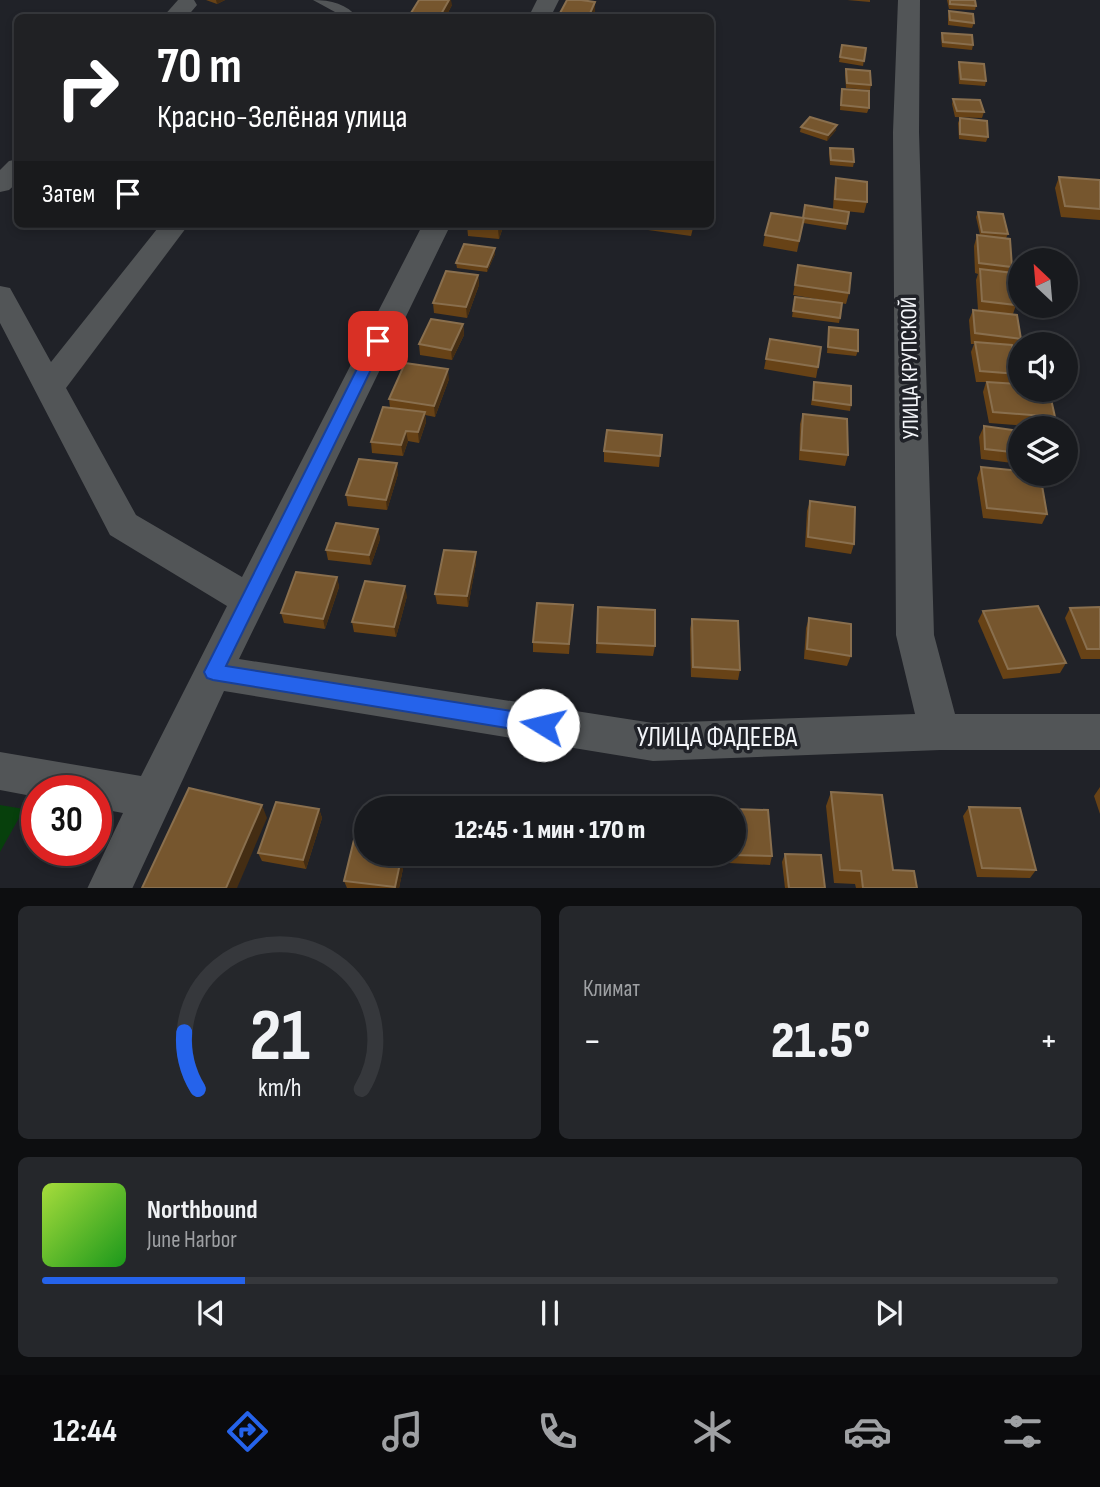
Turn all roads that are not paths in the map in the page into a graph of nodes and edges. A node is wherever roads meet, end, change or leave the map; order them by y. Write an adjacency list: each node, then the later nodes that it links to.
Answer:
1 (319, 0): 3 (lane)
2 (909, 0): 12 (street, УЛИЦА КРУПСКОЙ)
3 (345, 14)
4 (14, 171): 5 (street)
5 (0, 184)
6 (172, 228): 9 (street)
7 (435, 228): 10 (street)
8 (0, 295): 9 (street)
9 (49, 387): 10 (street)
10 (249, 600): 11 (street)
11 (213, 672): 12 (street, УЛИЦА ФАДЕЕВА); 15 (street)
12 (940, 732): 13 (street, УЛИЦА ФАДЕЕВА)
13 (1100, 732)
14 (0, 771): 15 (street)
15 (153, 798): 16 (street)
16 (109, 888)

